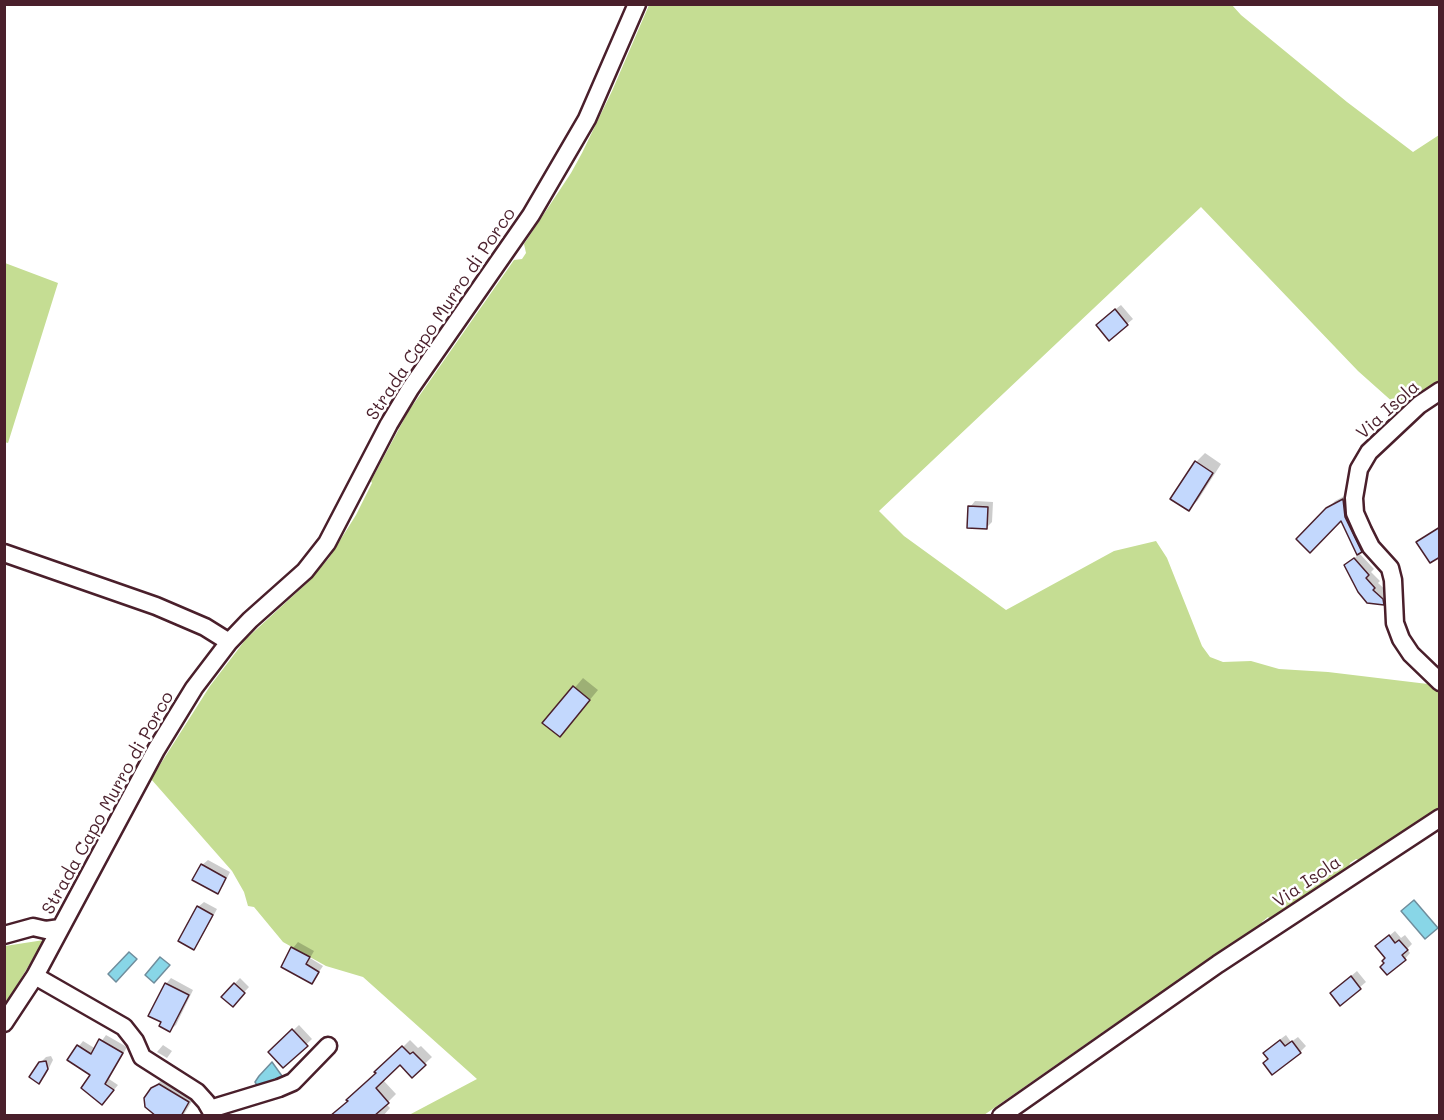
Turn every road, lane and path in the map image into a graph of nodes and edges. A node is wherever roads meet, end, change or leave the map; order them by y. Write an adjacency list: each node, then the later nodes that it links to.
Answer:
1 (637, 4): 4 (street, Strada Capo Murro di Porco)
2 (1440, 391): 5 (street, Via Isola)
3 (4, 553): 4 (street)
4 (229, 642): 7 (street, Strada Capo Murro di Porco)
5 (1440, 682)
6 (1440, 818): 13 (street, Via Isola)
7 (60, 928): 8 (street); 9 (street, Strada Capo Murro di Porco)
8 (4, 935)
9 (35, 976): 10 (street, Strada Capo Murro di Porco); 12 (street)
10 (4, 1023)
11 (328, 1046): 12 (street)
12 (212, 1112)
13 (1001, 1116)

